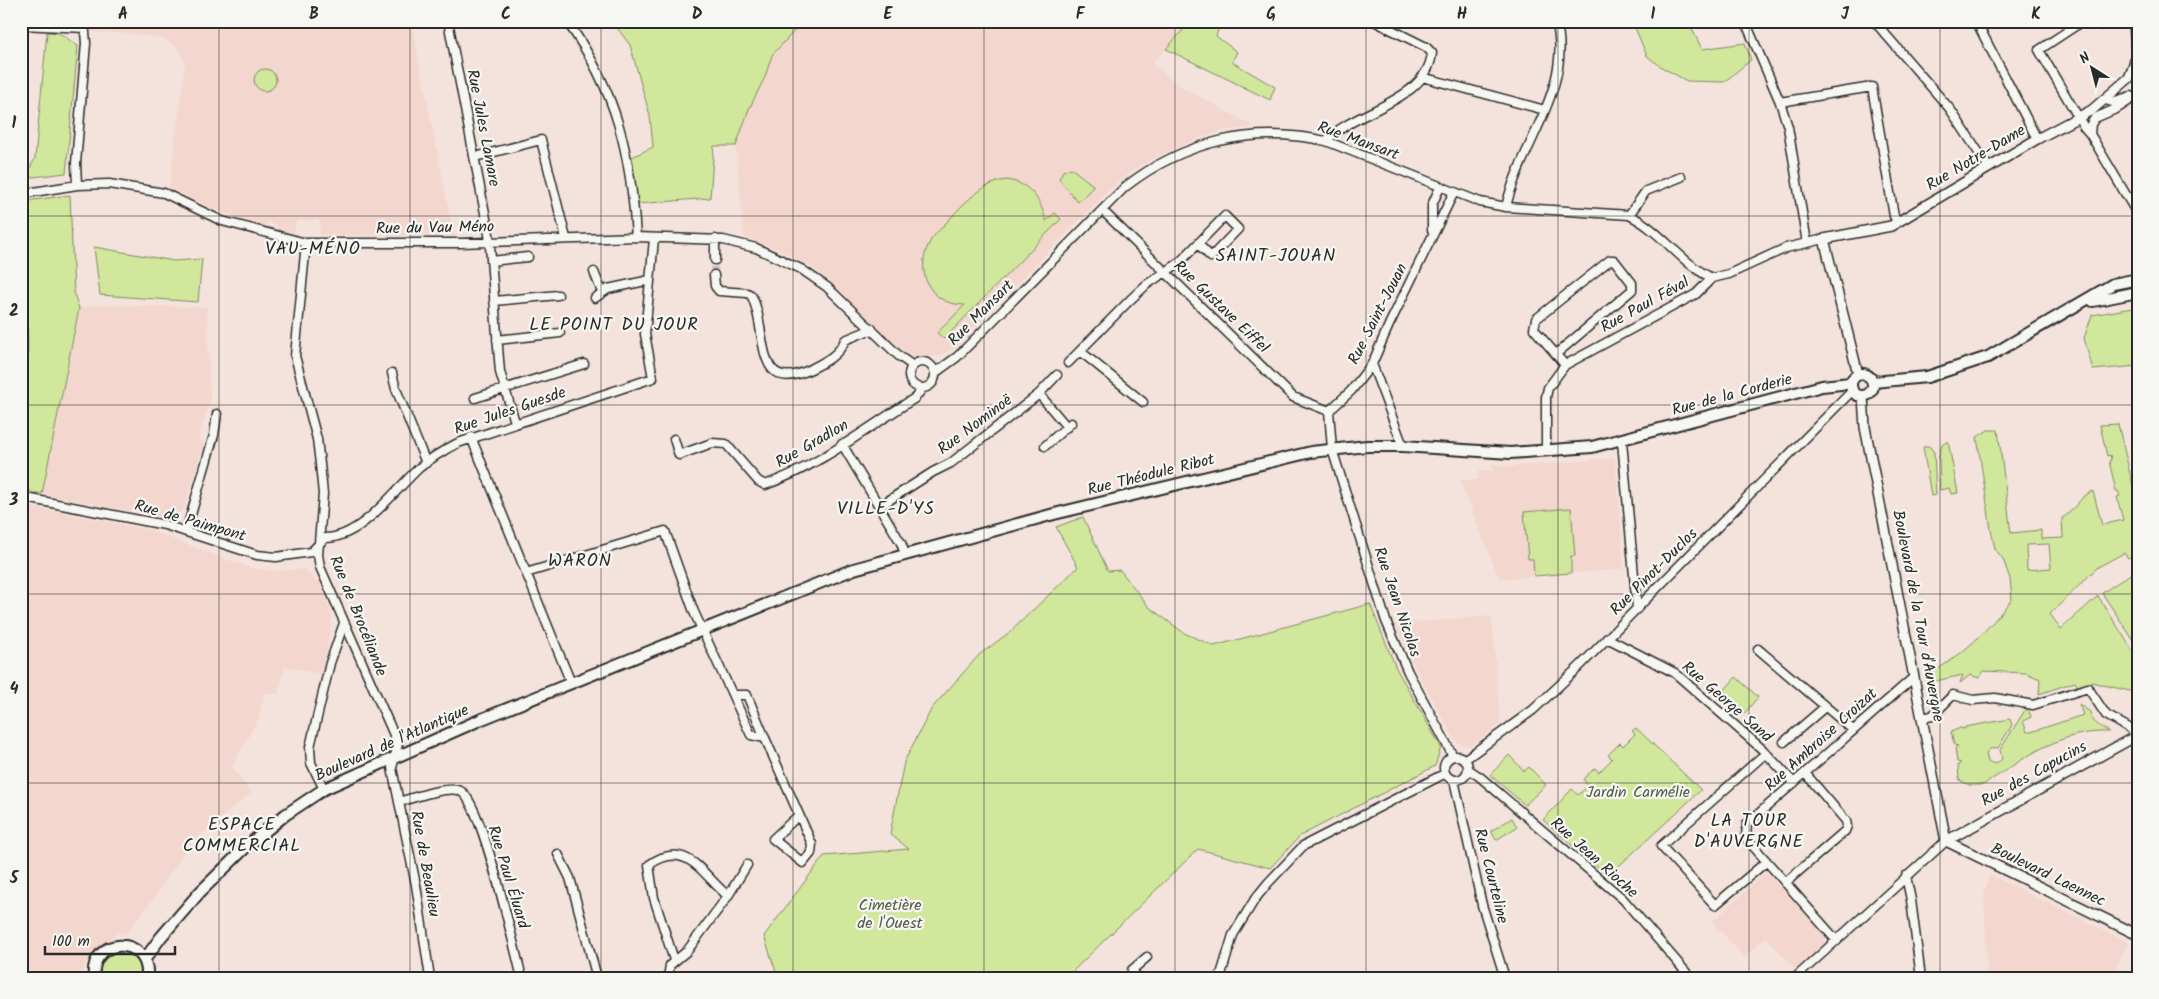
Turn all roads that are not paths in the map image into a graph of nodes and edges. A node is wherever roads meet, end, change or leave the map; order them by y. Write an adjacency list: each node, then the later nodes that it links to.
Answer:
1 (448, 21): 21 (street, Rue Jules Lamare)
2 (1374, 21): 12 (street)
3 (1556, 21): 16 (street)
4 (1745, 21): 15 (street)
5 (1976, 21): 19 (street)
6 (2083, 21): 17 (street)
7 (2134, 21): 14 (street)
8 (1876, 22): 22 (street)
9 (568, 23): 33 (street)
10 (21, 25): 11 (street)
11 (84, 25): 24 (street)
12 (1422, 78): 16 (street); 20 (street)
13 (2138, 94): 14 (street, Rue Notre-Dame); 18 (street)
14 (2105, 100): 17 (street, Rue Notre-Dame)
15 (1780, 102): 32 (street); 40 (street)
16 (1546, 110): 28 (street)
17 (2079, 119): 18 (street); 19 (street, Rue Notre-Dame)
18 (2090, 134): 31 (street)
19 (2037, 139): 22 (street, Rue Notre-Dame)
20 (1326, 141): 25 (street, Rue Mansart); 29 (street, Rue Mansart)
21 (475, 157): 34 (street); 39 (street, Rue Jules Lamare)
22 (1989, 168): 32 (street, Rue Notre-Dame)
23 (1681, 177): 30 (street)
24 (77, 185): 27 (street, Rue du Vau Méno); 41 (street, Rue du Vau Méno)
25 (1440, 187): 26 (street, Rue Mansart); 38 (street, Rue Saint-Jouan)
26 (1454, 192): 28 (street, Rue Mansart); 38 (street, Rue Saint-Jouan)
27 (21, 194)
28 (1506, 207): 30 (street, Rue Mansart)
29 (1102, 210): 47 (street, Rue Gustave Eiffel); 68 (street, Rue Mansart)
30 (1628, 215): 49 (street, Rue Mansart)
31 (2138, 215)
32 (1897, 222): 37 (street, Rue Notre-Dame)
33 (636, 237): 34 (street, Rue du Vau Méno); 35 (street, Rue du Vau Méno)
34 (566, 238): 39 (street, Rue du Vau Méno)
35 (654, 238): 36 (street, Rue du Vau Méno); 51 (street)
36 (716, 239): 45 (street); 58 (street, Rue du Vau Méno)
37 (1824, 239): 40 (street, Rue Paul Féval); 70 (street)
38 (1430, 240): 65 (street, Rue Saint-Jouan)
39 (489, 241): 41 (street, Rue du Vau Méno); 44 (street, Rue Jules Lamare)
40 (1806, 243): 49 (street, Rue Paul Féval)
41 (306, 244): 95 (street, Rue de Brocéliande)
42 (1198, 244): 42 (street); 47 (street)
43 (528, 257): 44 (street)
44 (491, 260): 56 (street, Rue Jules Lamare)
45 (715, 260)
46 (594, 272): 52 (street)
47 (1166, 273): 61 (street); 80 (street, Rue Gustave Eiffel)
48 (714, 275): 58 (street)
49 (1712, 278): 66 (street, Rue Paul Féval)
50 (2138, 279): 57 (main road)
51 (650, 280): 52 (street); 82 (street, Rue Jules Guesde)
52 (602, 292): 55 (street)
53 (2138, 292): 57 (main road)
54 (558, 295): 56 (street)
55 (595, 298)
56 (494, 301): 60 (street, Rue Jules Lamare)
57 (2083, 304): 72 (main road)
58 (872, 330): 67 (street, Rue du Vau Méno)
59 (560, 334): 60 (street)
60 (497, 340): 75 (street, Rue Jules Lamare)
61 (1080, 351): 63 (street); 79 (street)
62 (1556, 354): 62 (street); 66 (street)
63 (1068, 363)
64 (584, 364): 75 (street)
65 (1372, 364): 80 (street, Rue Saint-Jouan); 88 (street)
66 (1564, 365): 90 (street, Rue Paul Féval)
67 (913, 366): 68 (street); 74 (street)
68 (935, 372): 74 (street)
69 (392, 373): 91 (street)
70 (1858, 374): 72 (main road); 73 (main road)
71 (1057, 375): 76 (street, Rue Nominoë)
72 (1873, 382): 77 (main road)
73 (1851, 387): 77 (main road); 85 (main road, Rue de la Corderie); 98 (street, Rue Pinot-Duclos)
74 (922, 388): 86 (street, Rue Gradlon)
75 (505, 389): 78 (street); 82 (street, Rue Jules Lamare)
76 (1039, 394): 87 (street); 93 (street, Rue Nominoë)
77 (1863, 397): 103 (street, Boulevard de la Tour d'Auvergne)
78 (475, 398)
79 (1143, 402)
80 (1329, 411): 89 (street)
81 (217, 414): 94 (street)
82 (515, 422): 83 (street, Rue Jules Guesde)
83 (470, 437): 91 (street, Rue Jules Guesde); 97 (street)
84 (674, 439): 86 (street, Rue Gradlon)
85 (1622, 441): 90 (main road, Rue Théodule Ribot); 98 (street)
86 (842, 444): 93 (street)
87 (1045, 446)
88 (1404, 446): 89 (main road, Rue Théodule Ribot); 90 (main road, Rue Théodule Ribot)
89 (1332, 450): 96 (main road, Rue Théodule Ribot); 114 (street, Rue Jean Nicolas)
90 (1546, 452)
91 (426, 463): 95 (street, Rue Jules Guesde)
92 (21, 497): 94 (street, Rue de Paimpont)
93 (880, 506): 96 (street)
94 (186, 532): 95 (street, Rue de Paimpont)
95 (319, 544): 99 (street, Rue de Brocéliande)
96 (905, 554): 100 (main road, Rue Théodule Ribot)
97 (526, 573): 100 (street); 104 (street)
98 (1637, 609): 101 (street, Rue Pinot-Duclos)
99 (344, 623): 113 (street, Rue de Brocéliande); 121 (street)
100 (703, 629): 104 (main road, Boulevard de l'Atlantique); 105 (street)
101 (1607, 638): 112 (street, Rue George Sand); 115 (street, Rue Pinot-Duclos)
102 (1758, 649): 106 (street)
103 (1914, 677): 107 (street, Boulevard de la Tour d'Auvergne); 108 (street, Rue Ambroise Croizat)
104 (571, 683): 113 (main road, Boulevard de l'Atlantique)
105 (734, 695): 110 (street); 110 (street)
106 (1826, 706): 108 (street); 111 (street)
107 (1922, 718): 109 (street); 124 (street, Boulevard de la Tour d'Auvergne)
108 (1853, 730): 117 (street, Rue Ambroise Croizat)
109 (2136, 735): 124 (street, Rue des Capucins)
110 (765, 738): 123 (street)
111 (1784, 742)
112 (1766, 752): 120 (street, Rue George Sand); 126 (street)
113 (395, 755): 121 (main road, Boulevard de l'Atlantique); 122 (street, Rue de Beaulieu)
114 (1453, 756): 115 (street); 118 (street)
115 (1464, 760): 116 (street)
116 (1468, 769): 119 (street); 145 (street, Rue Jean Rioche)
117 (1805, 773): 120 (street, Rue Ambroise Croizat); 129 (street)
118 (1444, 774): 119 (street); 143 (street)
119 (1454, 780): 144 (street, Rue Courteline)
120 (1794, 783): 126 (street, Rue Ambroise Croizat)
121 (324, 789): 134 (main road, Boulevard de l'Atlantique)
122 (399, 802): 138 (street, Rue de Beaulieu); 139 (street, Rue Paul Éluard)
123 (799, 815): 123 (street)
124 (1946, 841): 128 (street); 131 (street, Boulevard Laennec)
125 (558, 854): 140 (street)
126 (1766, 862): 129 (street, Rue Ambroise Croizat)
127 (747, 865): 130 (street)
128 (1906, 876): 132 (street); 147 (street)
129 (1785, 883): 132 (street, Rue Ambroise Croizat)
130 (728, 896): 135 (street); 135 (street)
131 (2138, 935)
132 (1836, 941): 146 (street)
133 (1147, 957): 142 (street)
134 (145, 959): 136 (main road); 137 (main road)
135 (674, 960): 141 (street)
136 (92, 977)
137 (148, 978)
138 (430, 978)
139 (522, 978)
140 (597, 978)
141 (668, 978)
142 (1138, 978)
143 (1220, 978)
144 (1505, 978)
145 (1691, 978)
146 (1795, 978)
147 (1921, 978)

